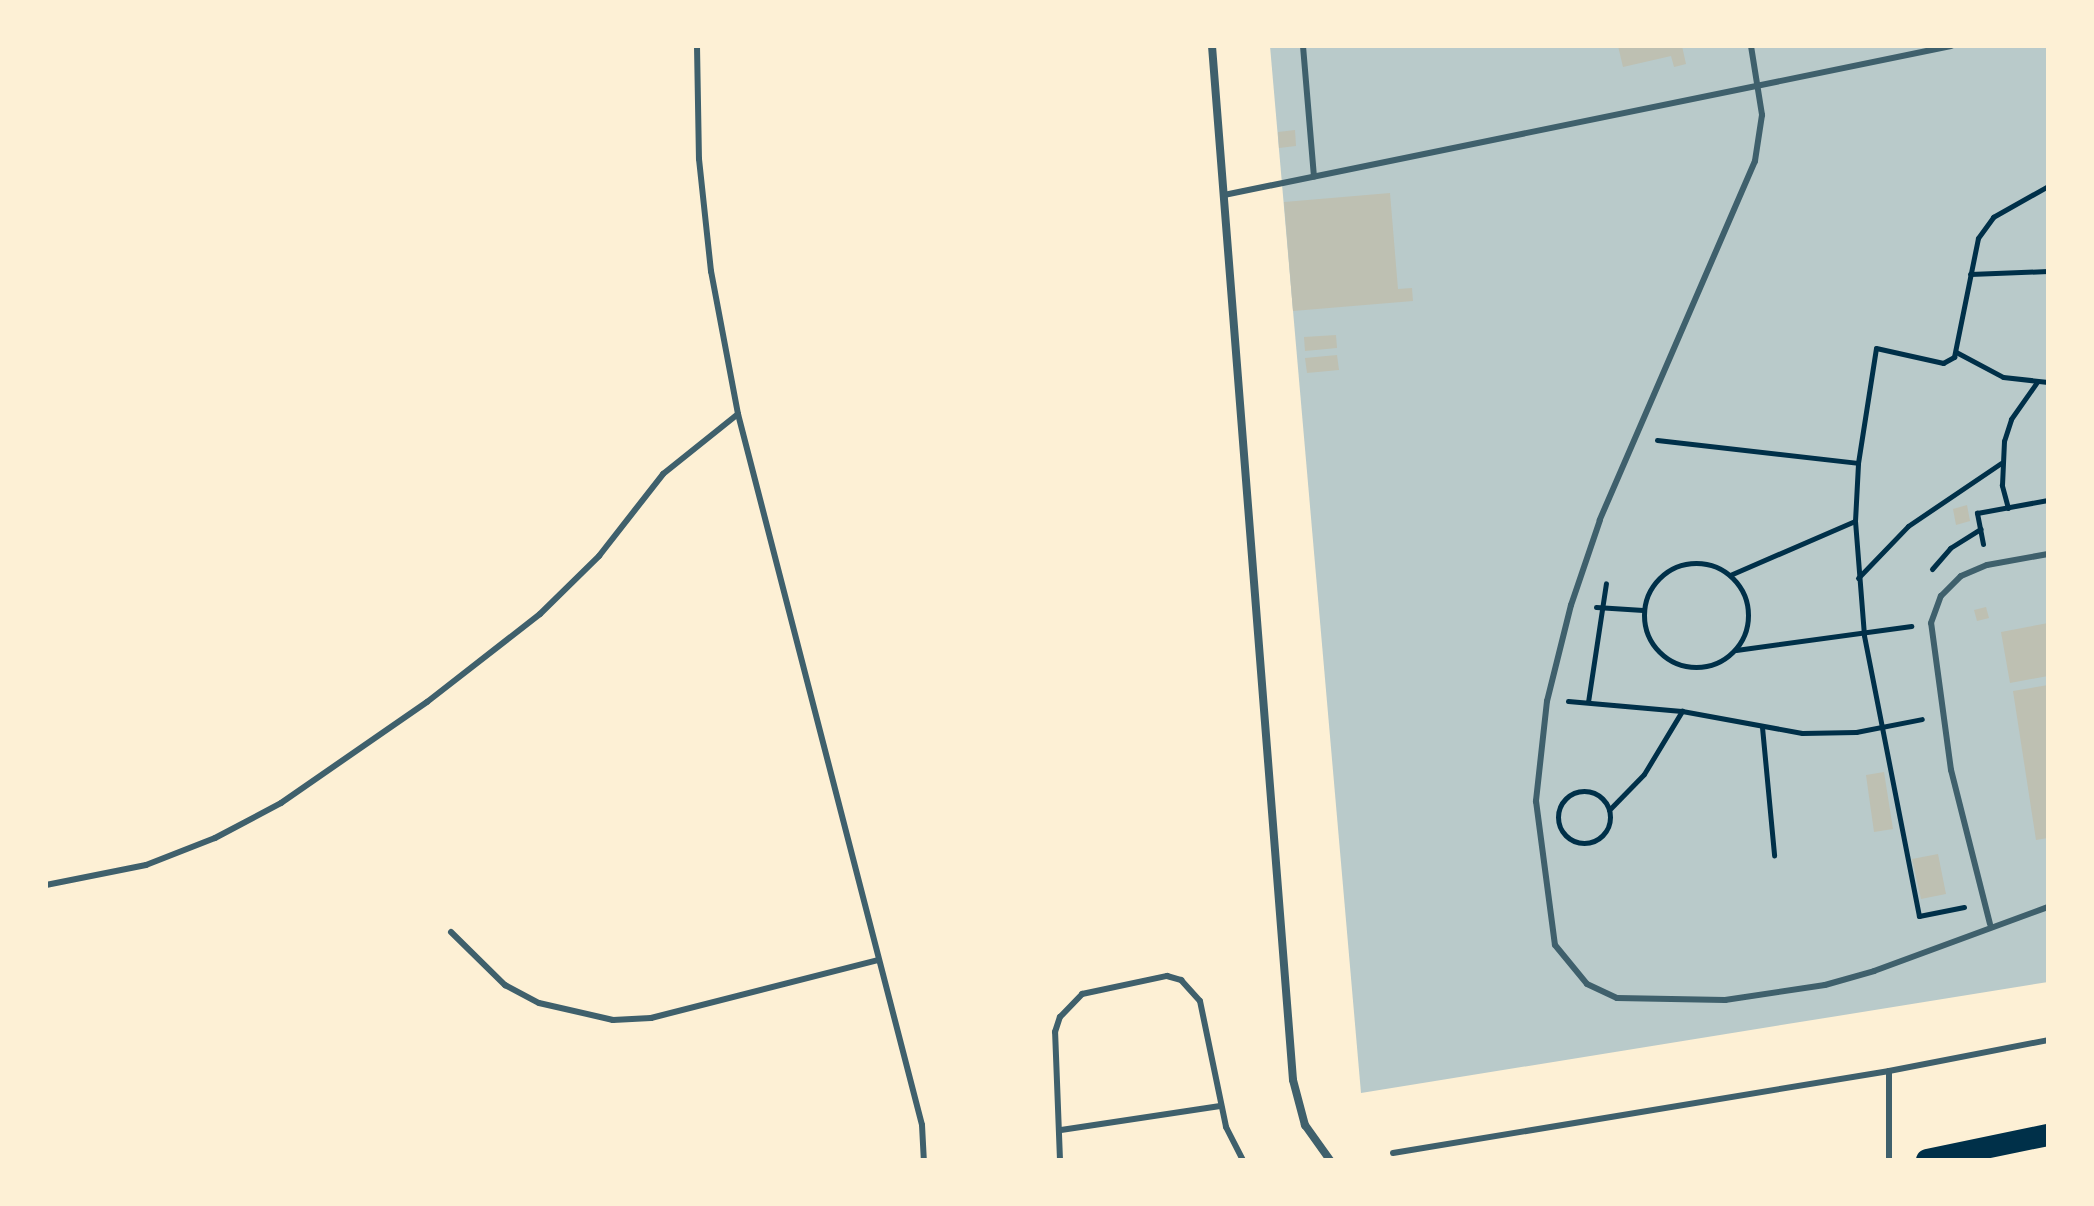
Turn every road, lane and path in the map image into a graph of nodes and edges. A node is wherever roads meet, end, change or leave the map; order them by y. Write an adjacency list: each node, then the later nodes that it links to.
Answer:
1 (697, 46): 15 (lane)
2 (1212, 46): 9 (street)
3 (1303, 46): 7 (lane)
4 (1751, 46): 6 (lane)
5 (1951, 46): 6 (lane)
6 (1759, 88): 7 (lane); 16 (lane)
7 (1314, 177): 9 (lane)
8 (2048, 186): 11 (path)
9 (1224, 195): 58 (street)
10 (2048, 271): 11 (path)
11 (1970, 274): 12 (path)
12 (1956, 352): 13 (path); 19 (path)
13 (2037, 382): 14 (path); 20 (path)
14 (2048, 382)
15 (738, 414): 43 (lane); 48 (lane)
16 (1636, 437): 17 (path); 29 (lane)
17 (1661, 441): 18 (path); 19 (path)
18 (1655, 454)
19 (1858, 463): 23 (path)
20 (2001, 463): 22 (path); 28 (path)
21 (2048, 500): 22 (path)
22 (2008, 508): 25 (path)
23 (1855, 521): 26 (path); 28 (path)
24 (2048, 554): 25 (lane)
25 (1987, 565): 32 (lane)
26 (1730, 575): 31 (path); 34 (path)
27 (1607, 578): 30 (path)
28 (1858, 578): 33 (path)
29 (1571, 605): 30 (path); 35 (lane)
30 (1600, 607): 31 (path); 36 (path)
31 (1643, 610): 34 (path)
32 (1931, 623): 33 (path); 38 (lane)
33 (1864, 635): 34 (path); 40 (path)
34 (1736, 650)
35 (1547, 701): 36 (path); 46 (lane)
36 (1588, 702): 37 (path)
37 (1682, 711): 39 (path); 41 (path)
38 (1942, 715): 40 (path); 44 (lane)
39 (1762, 727): 40 (path); 42 (path)
40 (1883, 727): 44 (path)
41 (1609, 810): 41 (path)
42 (1774, 855)
43 (46, 885)
44 (1985, 903): 46 (lane)
45 (2048, 907): 46 (lane)
46 (1990, 924)
47 (451, 932): 48 (lane)
48 (878, 960): 55 (lane)
49 (2048, 1040): 50 (lane)
50 (1889, 1071): 54 (lane); 59 (lane)
51 (1220, 1106): 52 (lane); 52 (lane); 57 (lane)
52 (1061, 1130): 56 (lane)
53 (2048, 1135): 60 (highway)
54 (1393, 1153)
55 (924, 1160)
56 (1060, 1160)
57 (1243, 1160)
58 (1330, 1160)
59 (1889, 1160)
60 (1927, 1160)

